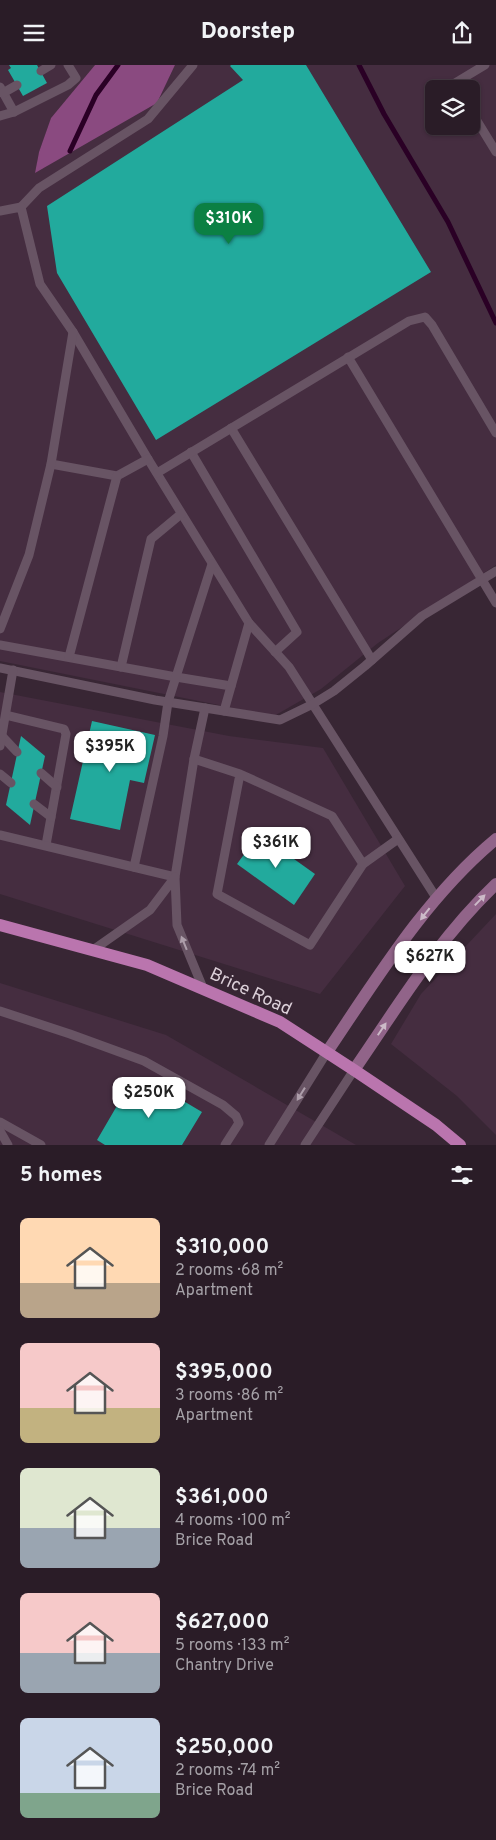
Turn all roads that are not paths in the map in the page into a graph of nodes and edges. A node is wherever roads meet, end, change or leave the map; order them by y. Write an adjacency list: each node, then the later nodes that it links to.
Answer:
1 (51, 65): 5 (lane)
2 (68, 65): 9 (lane)
3 (193, 65): 13 (lane)
4 (484, 65): 6 (lane)
5 (41, 71)
6 (460, 80)
7 (16, 85): 8 (lane)
8 (2, 90): 9 (lane)
9 (14, 112): 10 (lane)
10 (0, 116)
11 (480, 126): 12 (lane)
12 (496, 152)
13 (20, 207): 14 (lane); 15 (lane)
14 (0, 211)
15 (73, 332): 20 (lane); 21 (lane)
16 (348, 357): 17 (lane); 18 (lane); 27 (lane)
17 (231, 428): 19 (lane); 34 (lane)
18 (496, 433)
19 (191, 452): 22 (lane); 32 (lane)
20 (148, 459): 22 (lane); 23 (lane)
21 (51, 465): 23 (lane); 30 (lane)
22 (157, 473): 24 (lane)
23 (117, 476): 33 (lane)
24 (181, 513): 25 (lane); 36 (lane)
25 (212, 564): 29 (lane); 38 (lane)
26 (496, 571): 27 (lane)
27 (482, 579): 28 (lane); 34 (lane)
28 (496, 603)
29 (249, 623): 32 (lane); 39 (lane)
30 (0, 629)
31 (0, 645): 33 (lane)
32 (275, 652): 41 (lane)
33 (69, 657): 36 (lane)
34 (372, 660): 41 (lane)
35 (0, 667): 37 (lane)
36 (121, 667): 38 (lane)
37 (13, 670): 40 (lane); 44 (lane)
38 (176, 677): 39 (lane); 40 (lane)
39 (231, 686): 43 (lane)
40 (168, 701): 42 (lane); 61 (lane)
41 (313, 705): 43 (lane); 57 (lane)
42 (205, 708): 43 (lane); 48 (lane)
43 (224, 711)
44 (6, 715): 45 (lane); 53 (lane)
45 (2, 735): 46 (lane); 47 (lane)
46 (0, 746)
47 (17, 752)
48 (194, 759): 51 (lane); 62 (lane)
49 (41, 773): 53 (lane)
50 (0, 774): 52 (lane)
51 (240, 774): 60 (lane); 60 (lane)
52 (11, 783)
53 (57, 787): 55 (lane)
54 (34, 804): 55 (lane)
55 (51, 817): 59 (lane)
56 (0, 835): 59 (lane)
57 (398, 839): 60 (lane); 64 (lane)
58 (496, 839): 64 (street)
59 (46, 845): 61 (lane)
60 (363, 864)
61 (134, 867): 62 (lane)
62 (175, 877): 66 (lane); 67 (lane, one-way to 62)
63 (496, 884): 70 (street, one-way to 63)
64 (437, 899): 69 (street, one-way to 69)
65 (0, 925): 66 (main road, Brice Road)
66 (93, 950): 67 (main road, Brice Road)
67 (204, 988): 69 (main road, Brice Road)
68 (0, 1011): 75 (lane)
69 (327, 1052): 70 (main road, Brice Road); 76 (lane, one-way to 76)
70 (354, 1070): 77 (lane); 78 (main road, Brice Road)
71 (0, 1122): 74 (lane)
72 (0, 1131): 73 (lane)
73 (8, 1145)
74 (41, 1145)
75 (225, 1145)
76 (269, 1145)
77 (305, 1145)
78 (460, 1145)

